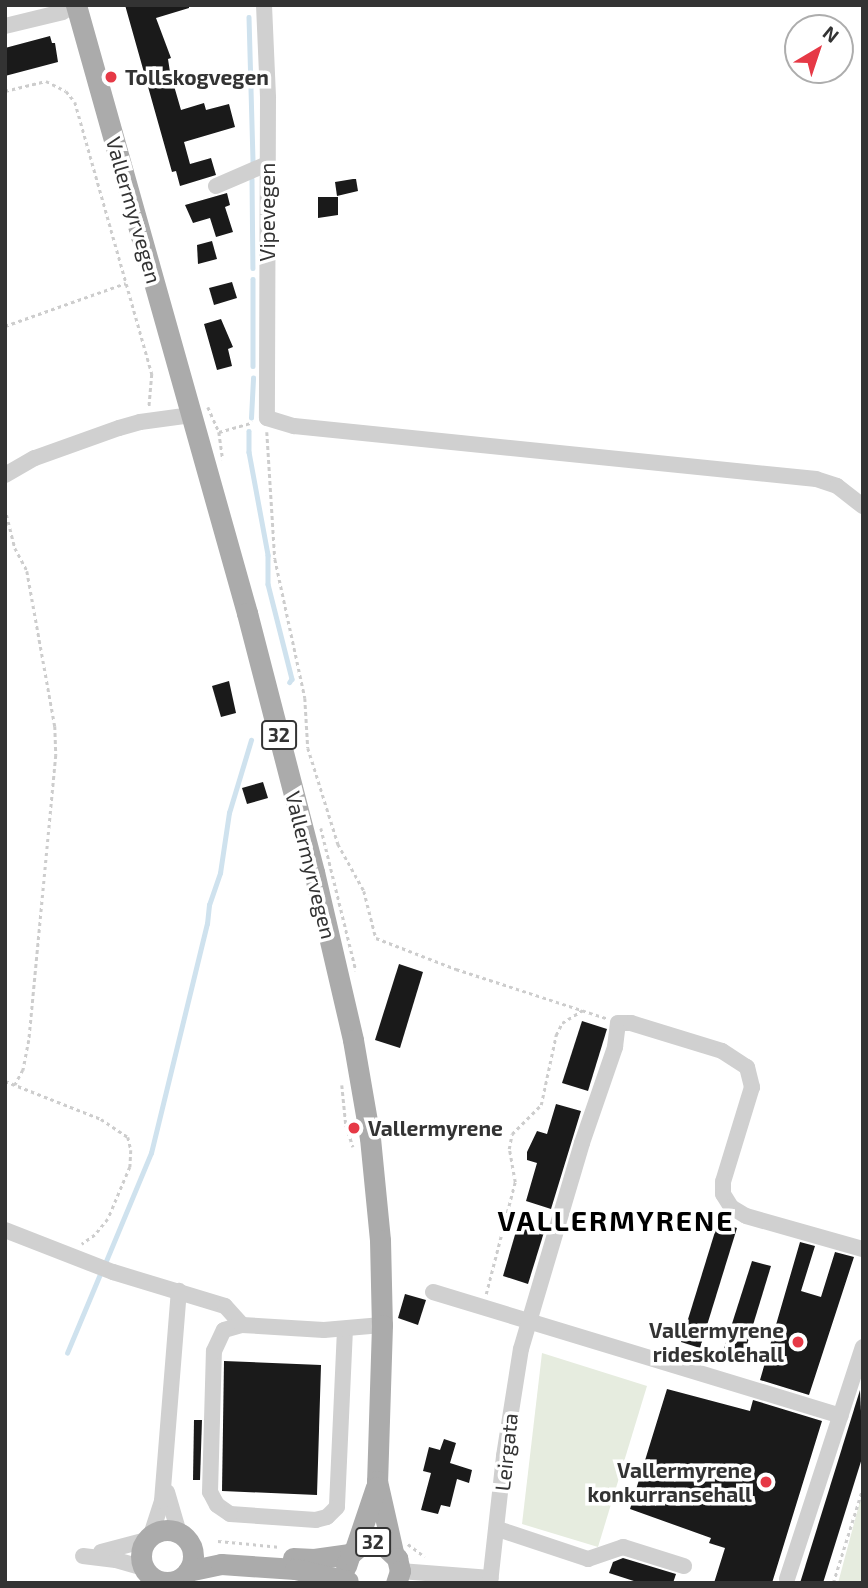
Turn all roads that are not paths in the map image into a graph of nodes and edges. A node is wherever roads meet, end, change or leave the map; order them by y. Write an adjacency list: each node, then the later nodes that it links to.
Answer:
1 (264, 5): 4 (street, Vipevegen)
2 (69, 9): 3 (street); 6 (main road, Vallermyrvegen / 32)
3 (5, 26)
4 (267, 164): 5 (street); 8 (street, Vipevegen)
5 (216, 186)
6 (192, 415): 7 (street); 15 (main road, Vallermyrvegen / 32)
7 (5, 475)
8 (863, 506)
9 (5, 1230): 11 (street)
10 (863, 1249): 13 (street, Leirgata)
11 (179, 1291): 14 (street); 19 (street)
12 (433, 1292): 13 (street)
13 (529, 1323): 18 (street); 21 (street, Leirgata)
14 (242, 1325): 16 (street); 16 (street)
15 (382, 1325): 16 (street); 20 (main road, Vallermyrvegen / 32)
16 (345, 1329)
17 (863, 1347): 18 (street)
18 (841, 1416): 29 (street)
19 (164, 1475): 22 (street); 23 (street)
20 (377, 1481): 24 (main road, Vallermyrvegen / 32); 27 (main road, Vallermyrvegen / 32)
21 (498, 1530): 25 (street); 30 (street, Leirgata)
22 (149, 1537): 23 (main road); 26 (main road); 26 (street)
23 (185, 1538): 24 (main road); 28 (main road)
24 (353, 1551): 27 (main road, 32); 32 (main road, Vallermyrvegen / 32)
25 (684, 1566)
26 (144, 1568): 31 (main road)
27 (397, 1569): 30 (street)
28 (188, 1571): 31 (main road); 32 (main road)
29 (787, 1579)
30 (491, 1581)
31 (169, 1582)
32 (349, 1582)

